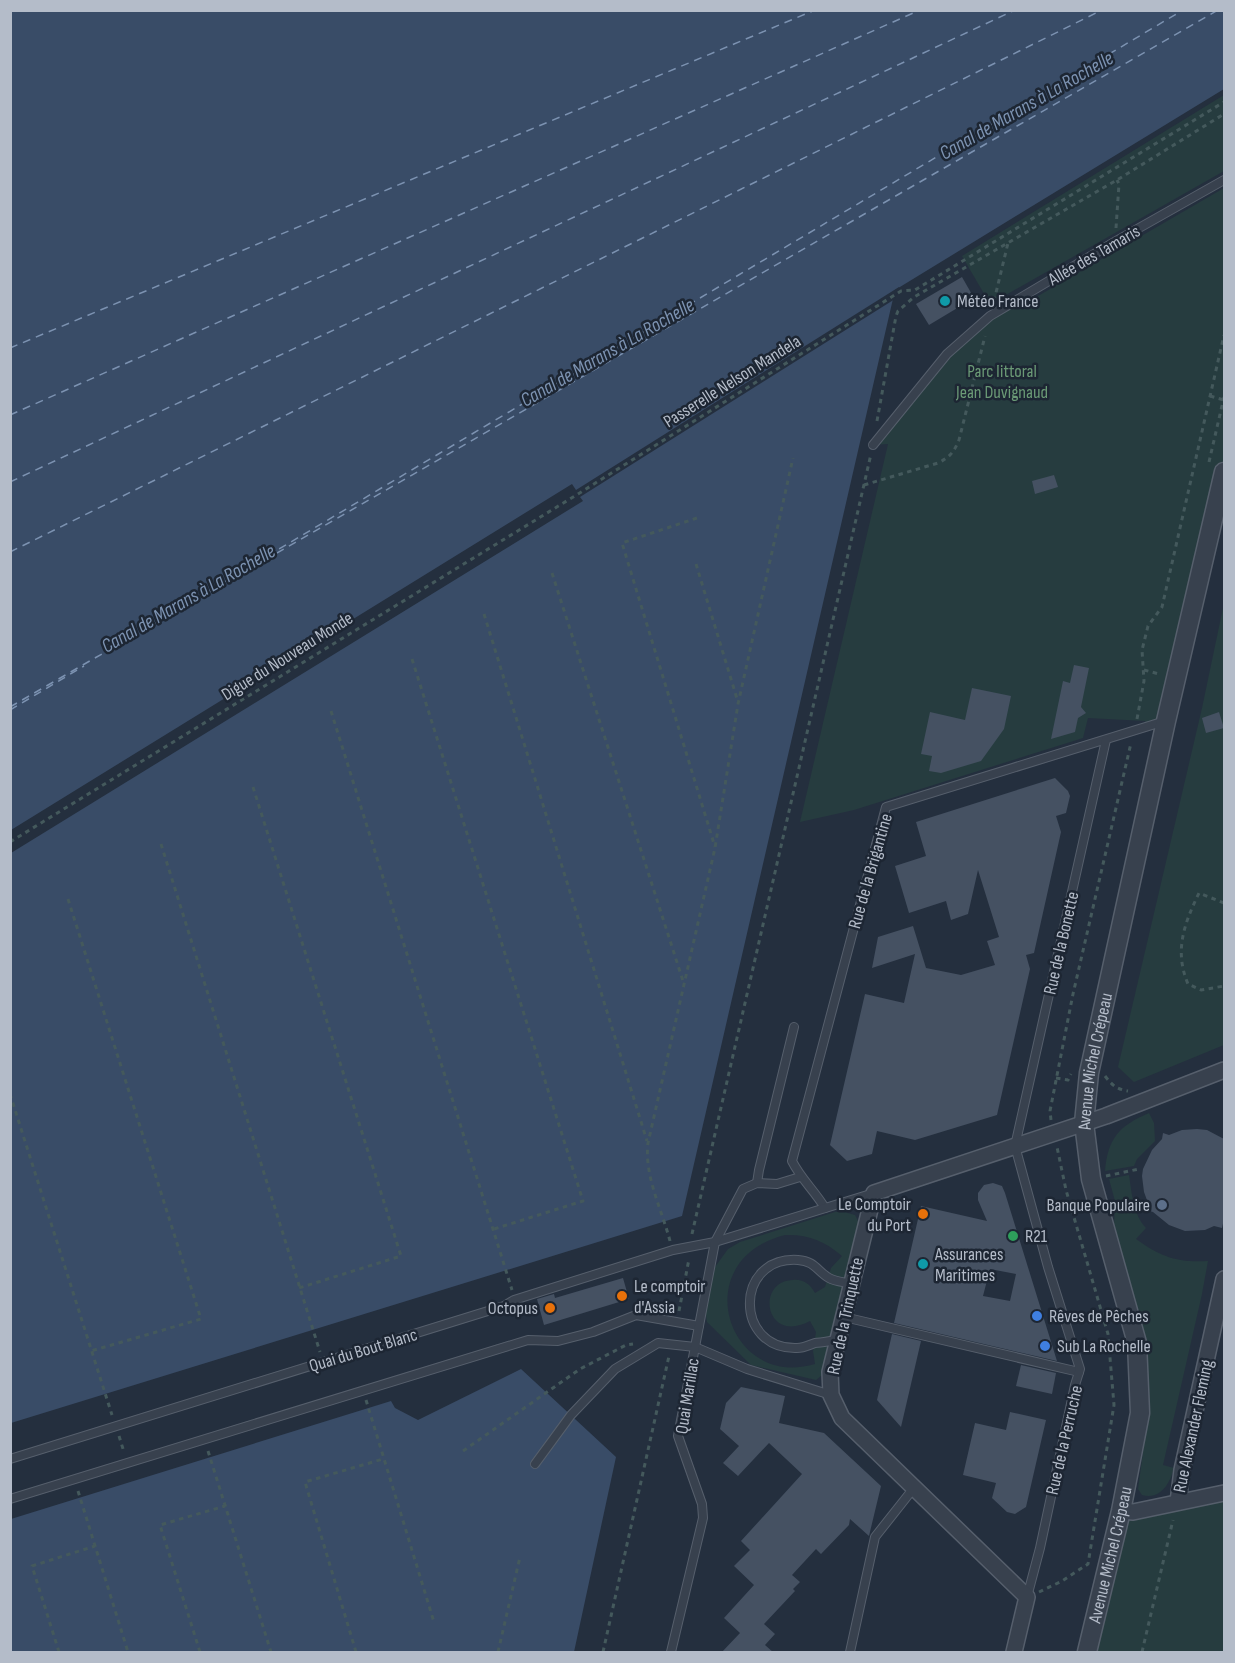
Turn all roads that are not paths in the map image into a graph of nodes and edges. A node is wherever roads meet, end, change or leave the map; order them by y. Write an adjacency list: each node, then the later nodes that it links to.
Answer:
1 (1224, 180): 2 (lane, Allée des Tamaris)
2 (873, 445)
3 (1216, 470): 4 (street, Avenue Michel Crépeau)
4 (1166, 721): 5 (lane, Rue de la Brigantine); 8 (street, Avenue Michel Crépeau)
5 (1106, 740): 9 (lane, Rue de la Bonette); 10 (lane, Rue de la Brigantine)
6 (794, 1027): 11 (lane)
7 (1224, 1070): 8 (street)
8 (1084, 1123): 9 (street); 29 (street, Avenue Michel Crépeau)
9 (1014, 1146): 12 (street); 21 (lane, Rue de la Perruche)
10 (800, 1178): 11 (lane); 13 (lane)
11 (758, 1183): 14 (lane, Quai Marillac)
12 (874, 1192): 13 (lane, Quai du Bout Blanc); 16 (street, Rue de la Trinquette)
13 (825, 1208): 14 (lane, Quai du Bout Blanc)
14 (715, 1242): 18 (lane, Quai Marillac); 23 (lane, Quai du Bout Blanc)
15 (1224, 1280): 28 (street, Rue Alexander Fleming)
16 (852, 1284): 17 (street, Rue de la Trinquette); 19 (lane)
17 (844, 1317): 19 (street, Rue de la Trinquette); 21 (lane)
18 (699, 1326): 20 (lane, Quai Marillac); 27 (lane)
19 (839, 1339): 22 (street, Rue de la Trinquette)
20 (695, 1347): 22 (lane); 24 (lane); 31 (lane, Quai Marillac)
21 (1079, 1372): 30 (lane, Rue de la Perruche)
22 (831, 1395): 25 (street, Rue de la Trinquette)
23 (10, 1459)
24 (535, 1464)
25 (913, 1489): 30 (street, Rue de la Trinquette); 32 (lane)
26 (1224, 1492): 28 (street)
27 (10, 1499)
28 (1178, 1502): 29 (street)
29 (1121, 1511): 34 (street, Avenue Michel Crépeau)
30 (1027, 1597): 33 (street)
31 (671, 1653)
32 (850, 1653)
33 (1014, 1653)
34 (1088, 1653)

